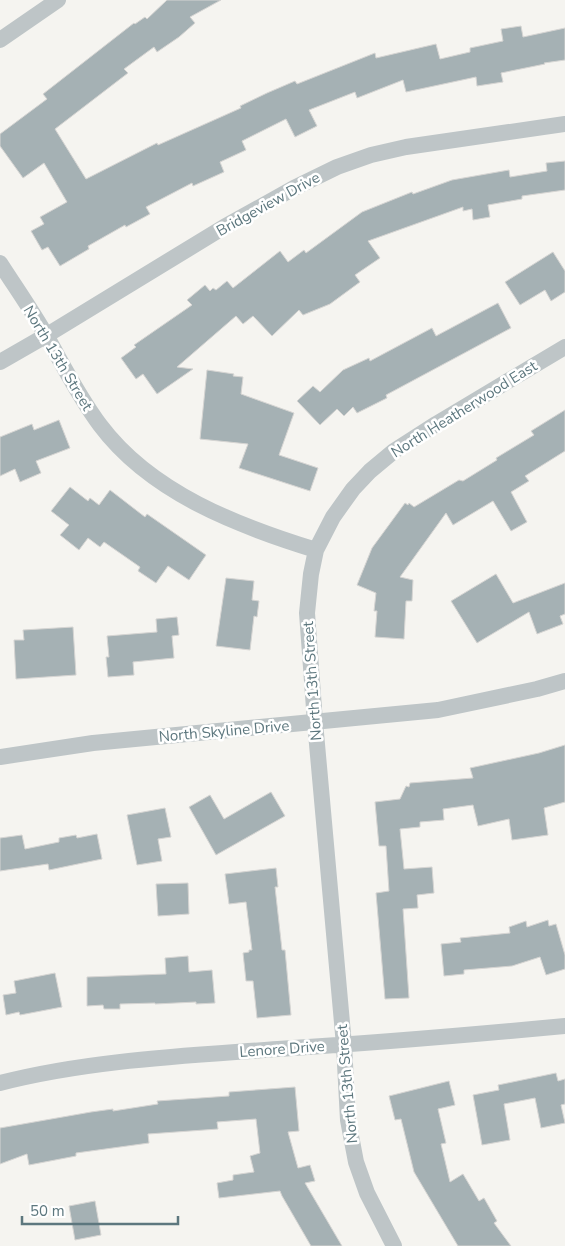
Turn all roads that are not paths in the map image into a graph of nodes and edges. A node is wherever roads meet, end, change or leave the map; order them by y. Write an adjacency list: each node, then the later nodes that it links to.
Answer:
1 (58, 0): 2 (street)
2 (0, 40)
3 (565, 124): 5 (street, Bridgeview Drive)
4 (0, 263): 5 (street, North 13th Street)
5 (47, 335): 7 (street, Bridgeview Drive); 8 (street, North 13th Street)
6 (565, 347): 8 (street, North Heatherwood East)
7 (0, 362)
8 (316, 550): 10 (street, North 13th Street)
9 (565, 681): 10 (street, North Skyline Drive)
10 (315, 722): 11 (street, North Skyline Drive); 13 (street, North 13th Street)
11 (0, 757)
12 (565, 1026): 13 (street, Lenore Drive)
13 (344, 1045): 14 (street, Lenore Drive); 15 (street, North 13th Street)
14 (0, 1083)
15 (394, 1246)

